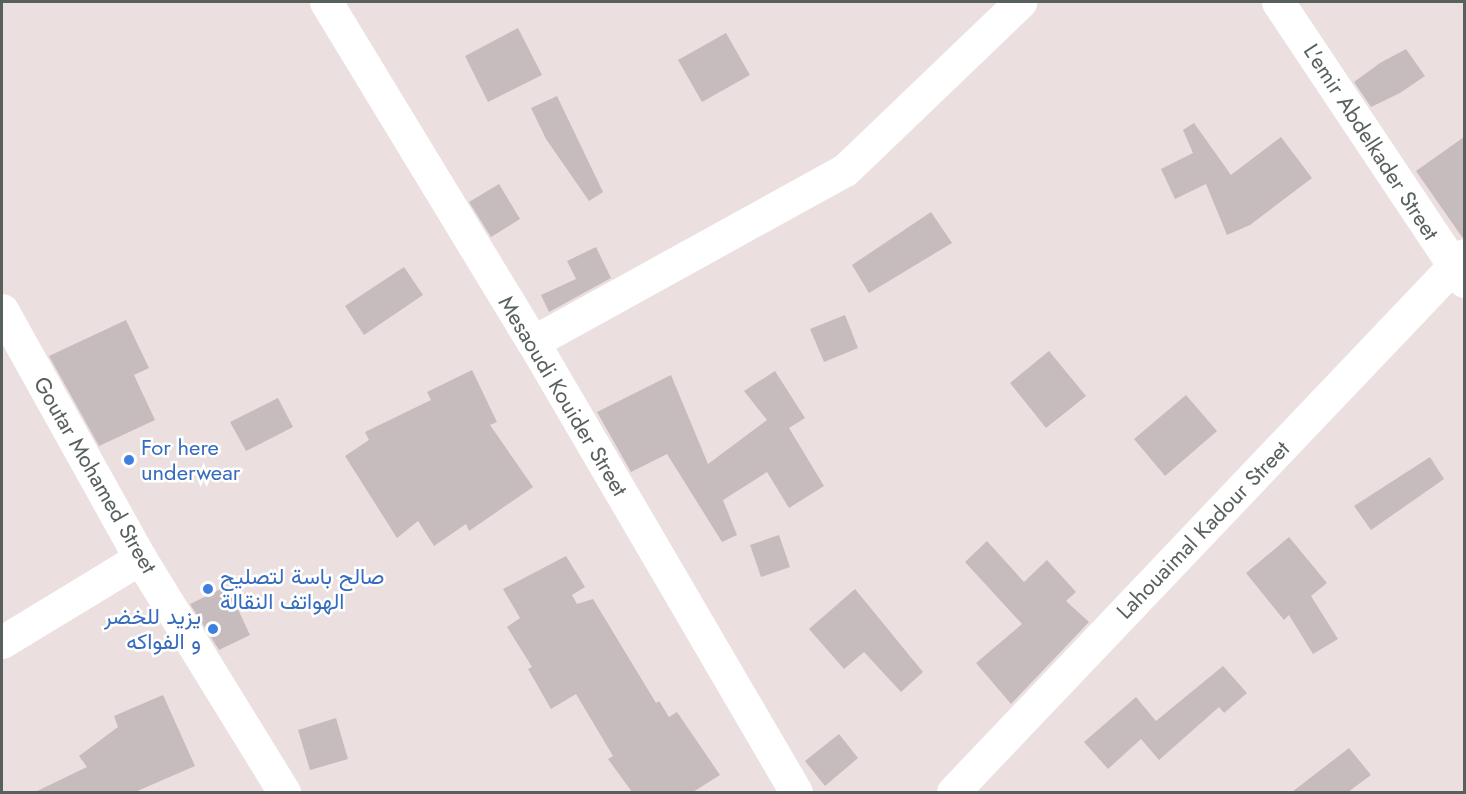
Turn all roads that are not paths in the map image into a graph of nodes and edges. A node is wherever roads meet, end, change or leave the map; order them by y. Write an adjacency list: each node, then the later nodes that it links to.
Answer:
1 (327, 2): 6 (street, Mesaoudi Kouider Street)
2 (1020, 2): 6 (street)
3 (1278, 2): 4 (street, L'emir Abdelkader Street)
4 (1461, 268): 11 (street, Lahouaimal Kadour Street)
5 (2, 310): 7 (street, Goutar Mohamed Street)
6 (532, 342): 10 (street, Mesaoudi Kouider Street)
7 (140, 558): 8 (street); 9 (street, Goutar Mohamed Street)
8 (2, 642)
9 (284, 792)
10 (796, 792)
11 (953, 792)

